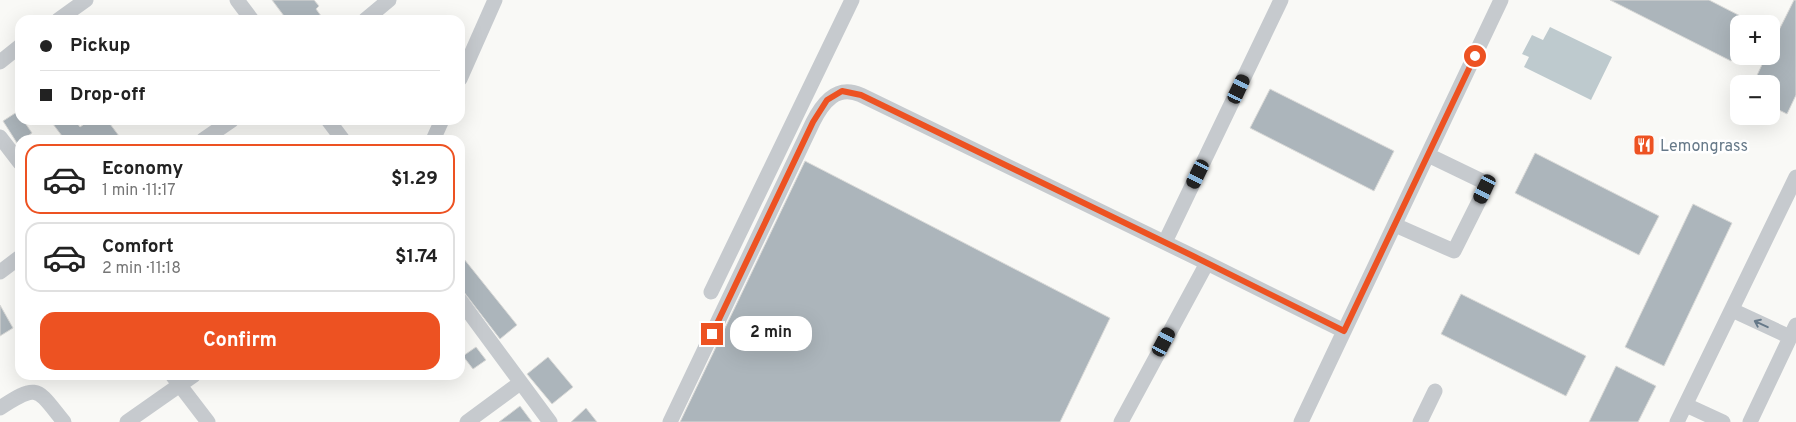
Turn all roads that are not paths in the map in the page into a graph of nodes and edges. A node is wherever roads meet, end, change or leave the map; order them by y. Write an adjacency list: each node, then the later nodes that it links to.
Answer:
1 (86, 0): 8 (street)
2 (237, 0): 9 (street)
3 (388, 0): 10 (street)
4 (495, 0): 13 (street)
5 (852, 0): 26 (street)
6 (1281, 0): 22 (street)
7 (1497, 2): 17 (street)
8 (65, 15)
9 (248, 15)
10 (371, 15)
11 (15, 50): 12 (street)
12 (0, 62)
13 (465, 68)
14 (225, 125): 15 (street)
15 (210, 135)
16 (0, 137): 18 (street)
17 (1428, 155): 21 (street); 21 (street)
18 (15, 156)
19 (1796, 177): 20 (street)
20 (1791, 201): 28 (street)
21 (1395, 225): 29 (street)
22 (1165, 242): 24 (street); 41 (street)
23 (15, 261): 25 (street)
24 (1207, 262): 29 (street); 42 (street)
25 (0, 272)
26 (711, 292)
27 (465, 307): 32 (street)
28 (1732, 310): 30 (street, one-way to 28); 34 (street)
29 (1344, 331): 43 (street)
30 (1793, 331): 47 (street)
31 (176, 380): 37 (street); 38 (street)
32 (520, 384): 39 (street); 40 (street)
33 (1435, 391): 44 (street)
34 (1686, 405): 45 (street); 46 (street)
35 (0, 408): 36 (street)
36 (64, 422)
37 (127, 422)
38 (208, 422)
39 (467, 422)
40 (550, 422)
41 (670, 422)
42 (1121, 422)
43 (1301, 422)
44 (1420, 422)
45 (1677, 422)
46 (1723, 422)
47 (1750, 422)

